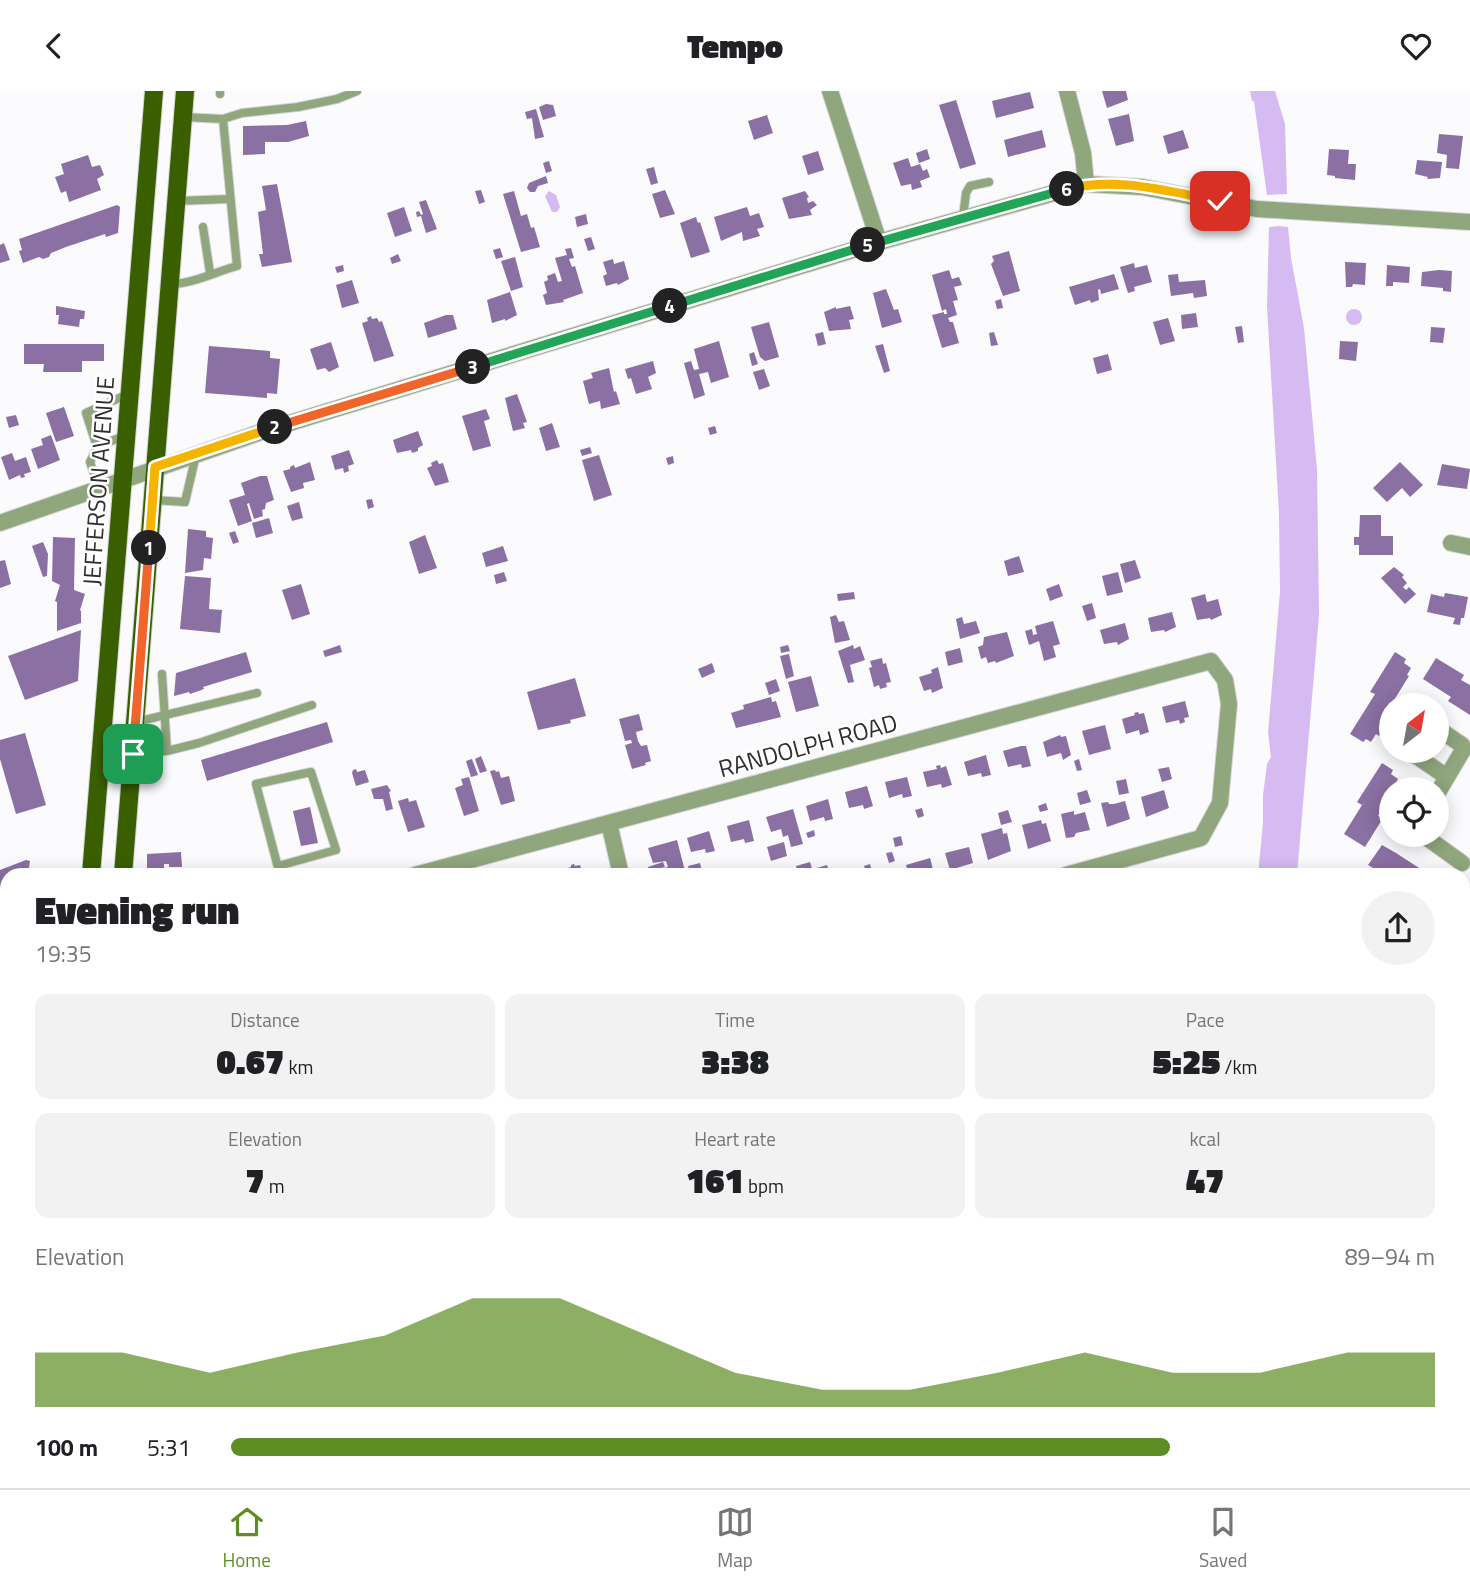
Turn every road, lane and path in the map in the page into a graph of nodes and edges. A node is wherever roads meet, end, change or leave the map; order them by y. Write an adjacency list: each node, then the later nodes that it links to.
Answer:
1 (154, 91): 18 (main road, JEFFERSON AVENUE)
2 (185, 91): 6 (main road)
3 (357, 91): 7 (lane)
4 (830, 91): 15 (street)
5 (1066, 91): 9 (street)
6 (183, 117): 7 (lane); 11 (main road)
7 (223, 119): 10 (lane)
8 (989, 182): 12 (lane)
9 (1086, 184): 12 (street); 13 (street)
10 (230, 199): 11 (lane); 16 (lane)
11 (176, 201): 17 (main road)
12 (963, 217): 15 (street)
13 (1470, 222)
14 (203, 227): 16 (lane)
15 (879, 242): 21 (street)
16 (209, 273): 17 (lane)
17 (170, 284): 22 (main road)
18 (130, 393): 19 (main road, JEFFERSON AVENUE); 20 (lane)
19 (127, 434): 20 (lane); 23 (main road, JEFFERSON AVENUE)
20 (97, 447): 24 (lane)
21 (196, 453): 22 (street); 25 (lane)
22 (155, 467): 23 (street); 25 (main road)
23 (124, 480): 24 (street); 42 (main road, JEFFERSON AVENUE)
24 (99, 489): 26 (street)
25 (153, 500): 33 (main road)
26 (0, 523)
27 (1451, 543): 28 (street)
28 (1470, 547)
29 (163, 674): 32 (lane)
30 (257, 693): 32 (lane)
31 (312, 705): 35 (lane)
32 (166, 716): 33 (lane); 35 (lane)
33 (136, 722): 36 (main road)
34 (1449, 737): 38 (street)
35 (167, 751): 36 (lane)
36 (133, 754): 43 (main road)
37 (1427, 763): 38 (street)
38 (1447, 777)
39 (609, 823): 46 (street, RANDOLPH ROAD); 47 (street); 48 (street, RANDOLPH ROAD)
40 (1440, 847): 41 (street)
41 (1463, 863)
42 (92, 868)
43 (124, 868)
44 (278, 868): 45 (lane)
45 (285, 868)
46 (441, 868)
47 (619, 868)
48 (1092, 868)

